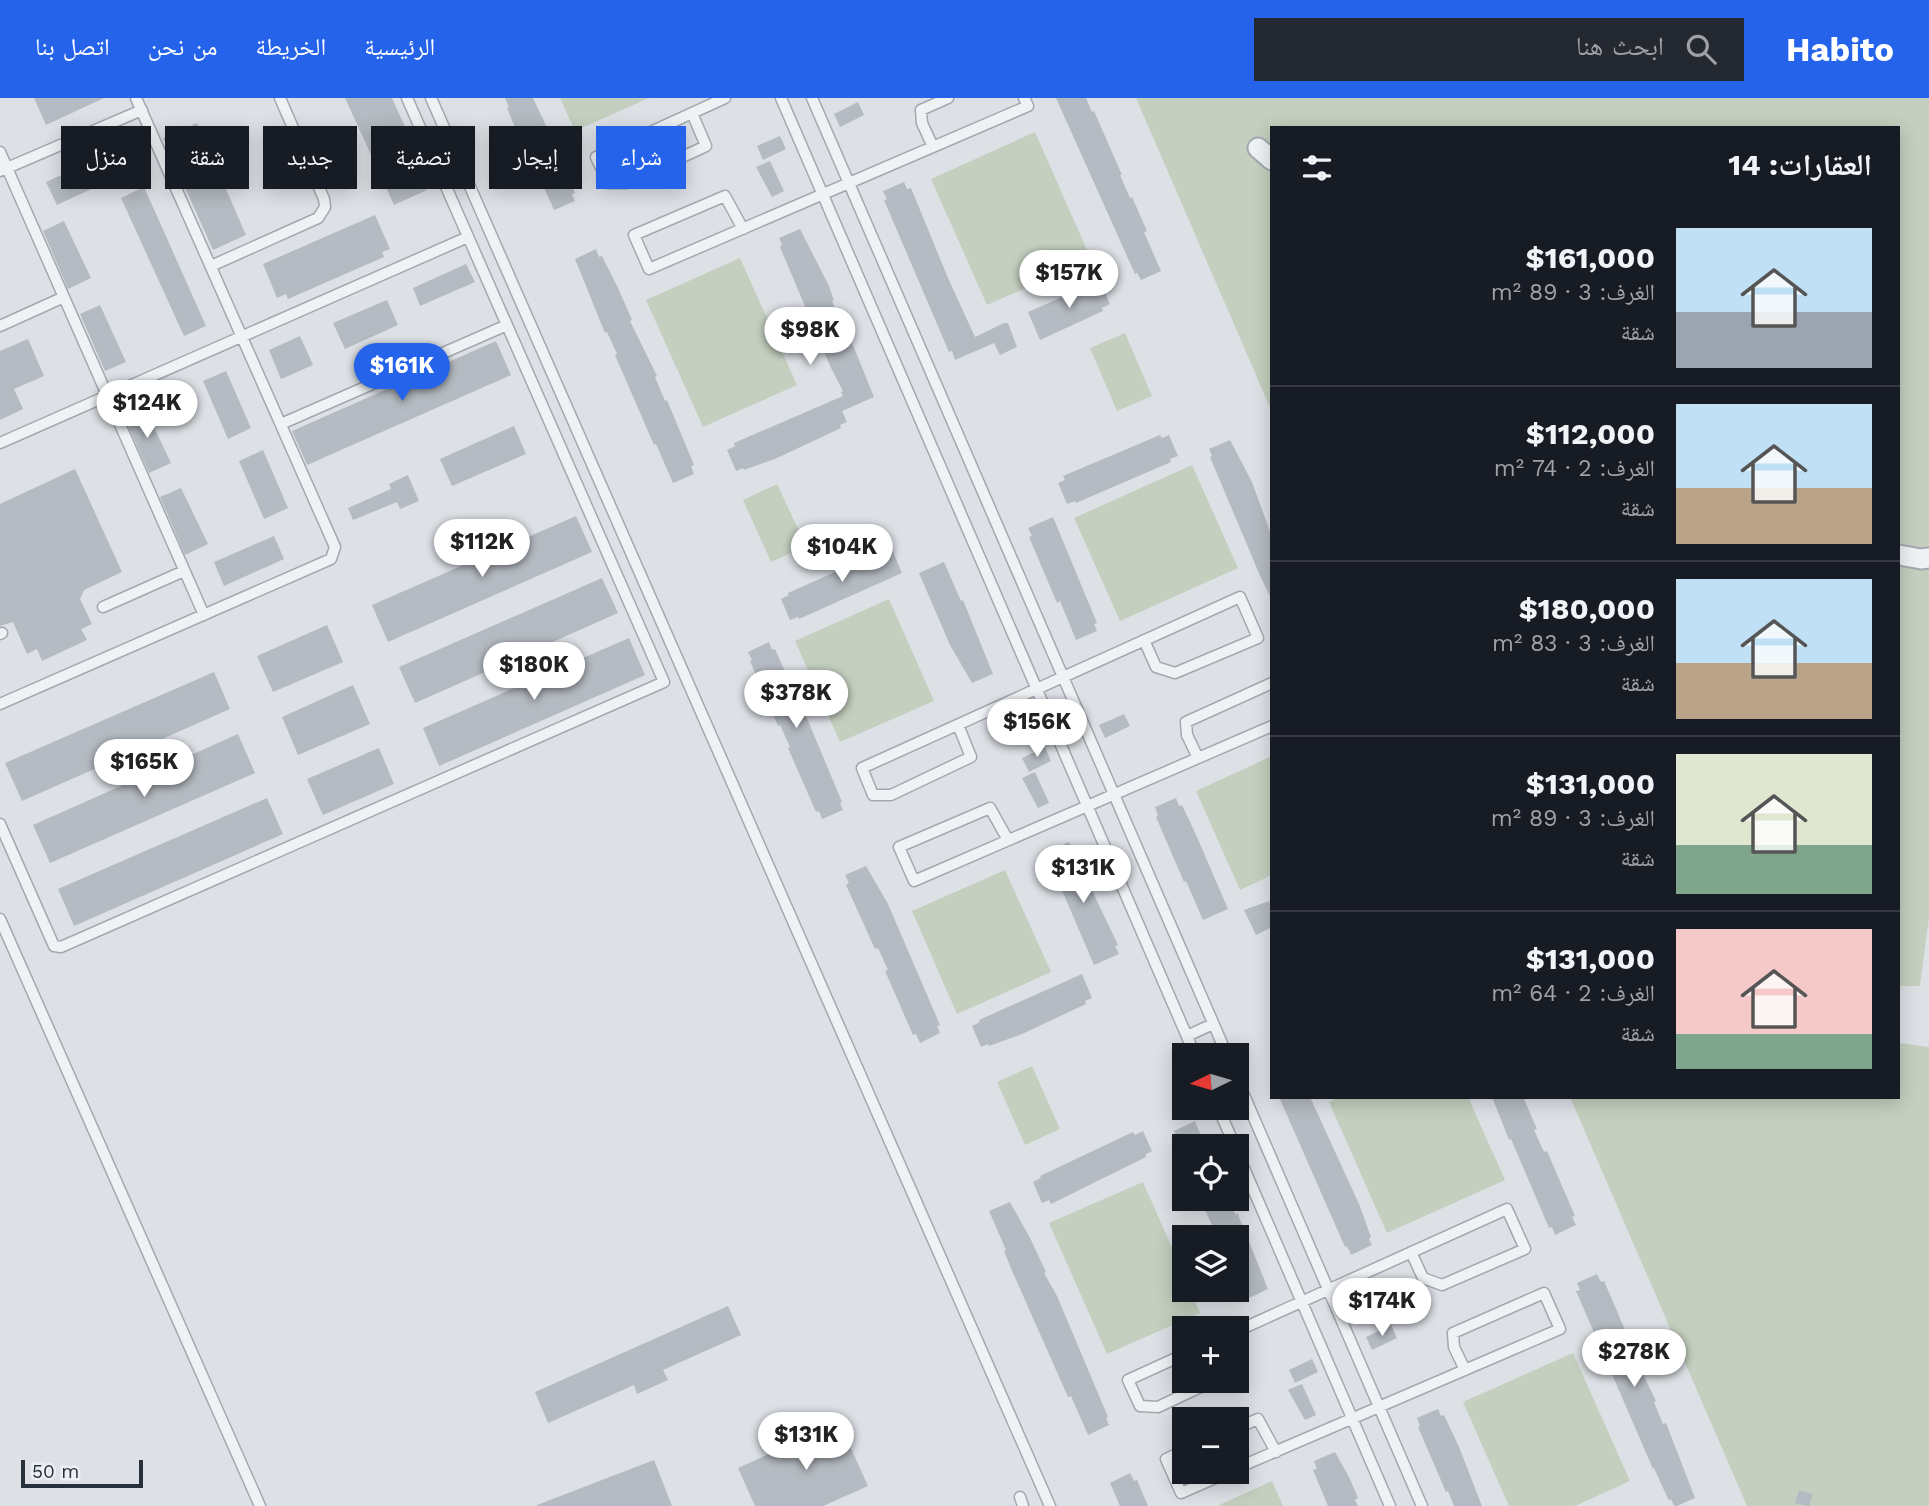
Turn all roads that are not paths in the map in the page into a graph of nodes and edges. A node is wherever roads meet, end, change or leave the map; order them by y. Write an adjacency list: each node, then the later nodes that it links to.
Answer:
1 (136, 98): 10 (lane)
2 (280, 98): 19 (lane)
3 (407, 98): 18 (lane)
4 (431, 98): 68 (lane)
5 (725, 98): 11 (lane)
6 (781, 98): 16 (lane)
7 (812, 98): 15 (lane)
8 (948, 98): 12 (lane)
9 (1024, 98): 12 (lane)
10 (142, 110): 14 (lane); 19 (lane)
11 (692, 113): 11 (lane)
12 (933, 147): 15 (lane)
13 (0, 152): 14 (lane)
14 (4, 169): 20 (lane)
15 (849, 183): 16 (lane); 33 (lane)
16 (823, 194): 17 (lane); 35 (lane)
17 (743, 229): 17 (lane)
18 (468, 237): 21 (lane); 23 (lane)
19 (211, 266): 23 (lane)
20 (64, 297): 22 (lane); 24 (lane)
21 (507, 325): 25 (lane); 42 (lane)
22 (0, 326)
23 (242, 336): 24 (lane); 25 (lane)
24 (107, 396): 26 (lane); 29 (lane)
25 (281, 424): 31 (lane)
26 (0, 443)
27 (1900, 555): 28 (street)
28 (1929, 558)
29 (184, 571): 30 (lane); 31 (lane)
30 (103, 607)
31 (204, 615): 36 (lane)
32 (1144, 640): 32 (lane); 33 (lane)
33 (1063, 677): 35 (lane); 40 (lane)
34 (1270, 684): 39 (lane)
35 (1037, 689): 37 (lane); 41 (lane)
36 (0, 704)
37 (958, 724): 37 (lane)
38 (1270, 727): 39 (lane)
39 (1198, 758): 40 (lane)
40 (1114, 795): 41 (lane); 45 (lane)
41 (1087, 806): 43 (lane); 46 (lane)
42 (0, 824)
43 (1009, 840): 43 (lane)
44 (0, 919): 67 (lane)
45 (1213, 1024): 46 (lane); 48 (lane)
46 (1187, 1036): 47 (lane)
47 (1190, 1043)
48 (1222, 1043)
49 (1250, 1109): 52 (lane)
50 (1249, 1180): 53 (lane)
51 (1411, 1252): 51 (lane); 52 (lane)
52 (1328, 1289): 53 (lane); 58 (lane)
53 (1302, 1301): 54 (lane); 59 (lane)
54 (1249, 1325)
55 (1172, 1360): 57 (lane)
56 (1465, 1370): 56 (lane); 58 (lane)
57 (1187, 1393)
58 (1380, 1407): 59 (lane); 70 (lane)
59 (1353, 1419): 61 (lane); 69 (lane)
60 (1249, 1423): 61 (lane)
61 (1276, 1452): 63 (lane)
62 (1172, 1456): 64 (lane)
63 (1249, 1463)
64 (1172, 1473)
65 (1177, 1484): 66 (lane)
66 (1202, 1484)
67 (260, 1506)
68 (1050, 1506)
69 (1390, 1506)
70 (1423, 1506)

